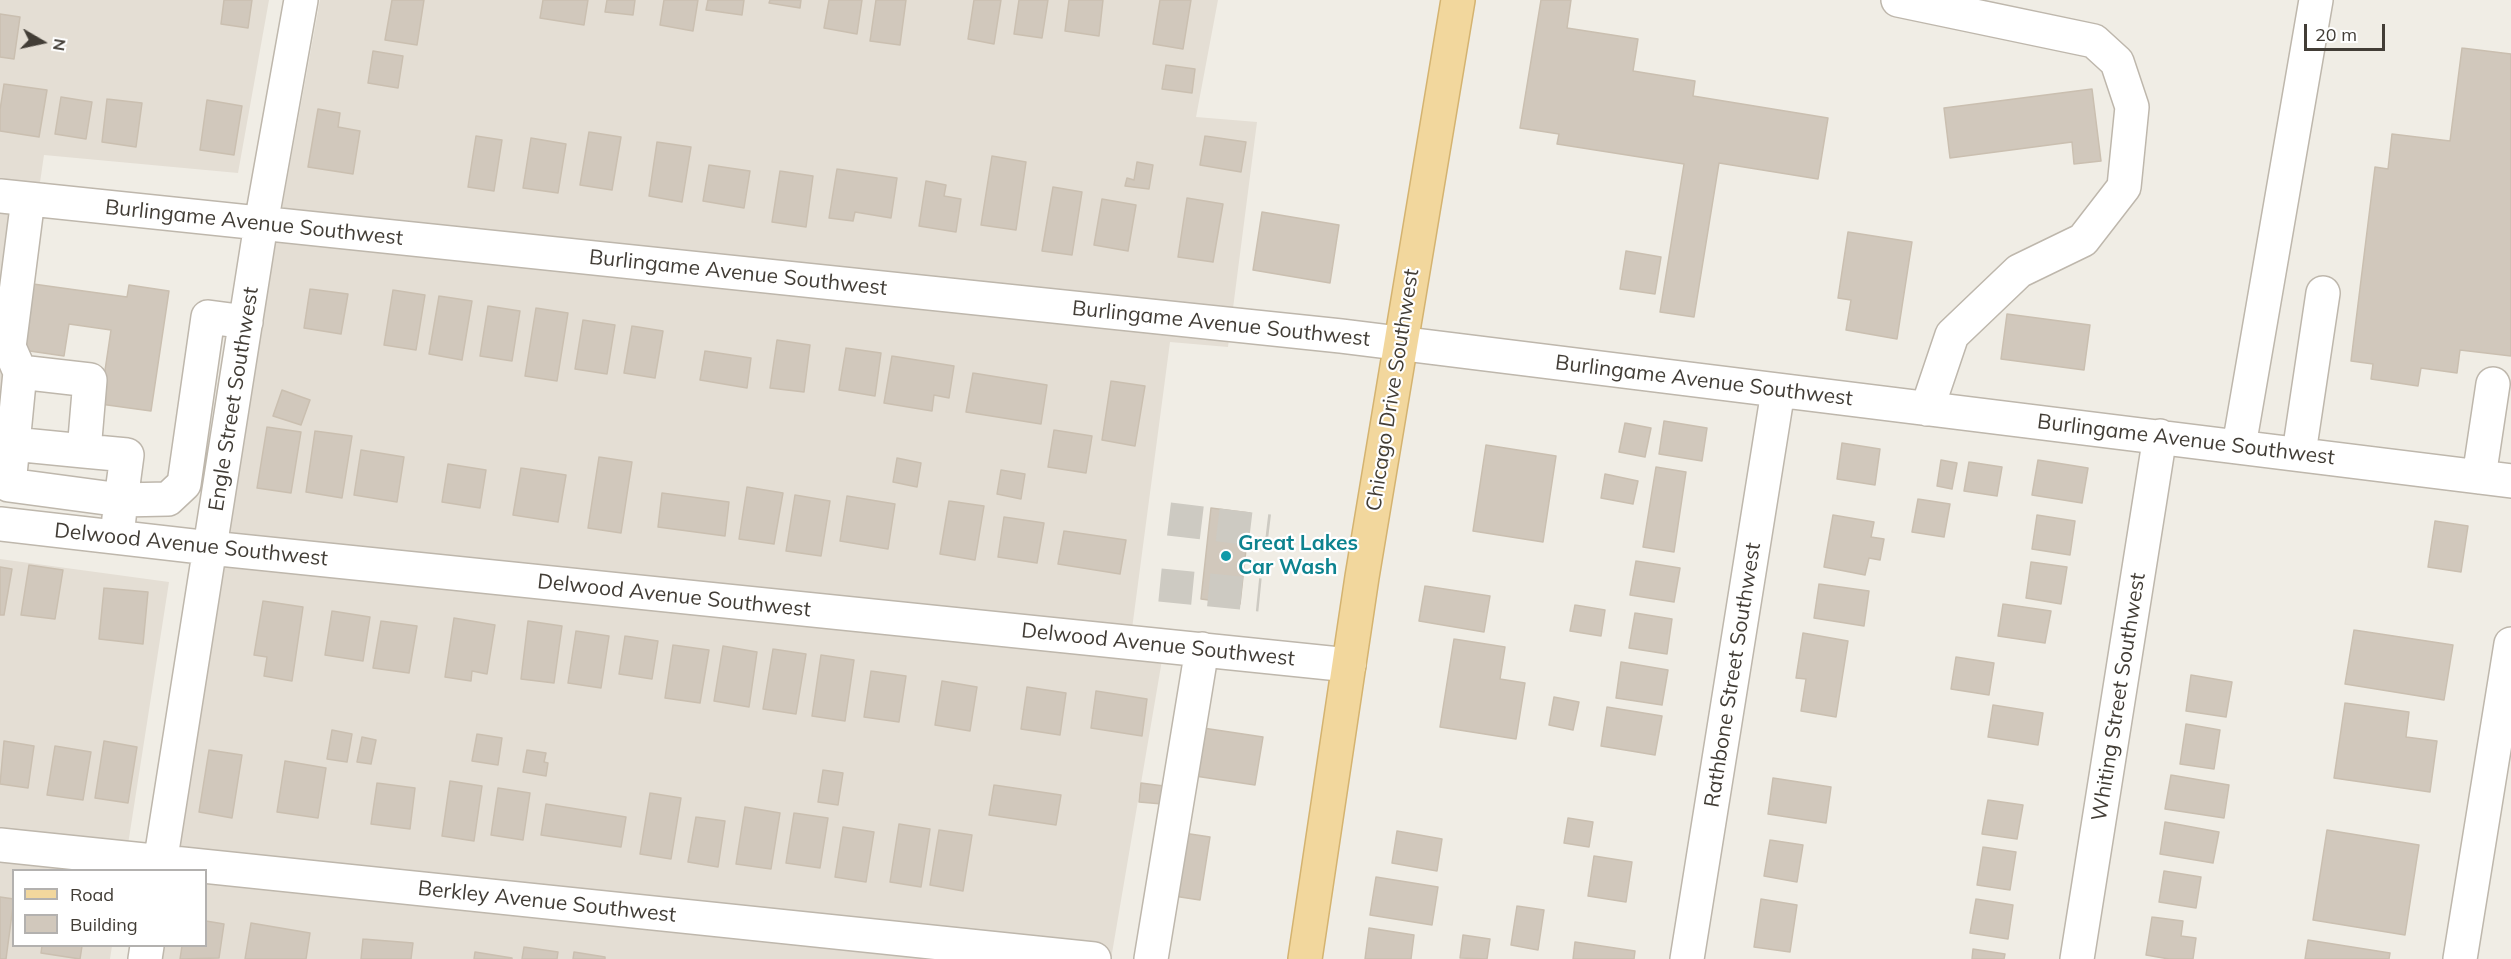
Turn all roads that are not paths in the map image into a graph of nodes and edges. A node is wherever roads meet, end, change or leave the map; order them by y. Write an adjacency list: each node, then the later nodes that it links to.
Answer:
1 (301, 0): 6 (street, Engle Street Southwest)
2 (1458, 0): 9 (main road, Chicago Drive Southwest)
3 (1898, 0): 13 (street)
4 (2316, 0): 16 (street)
5 (14, 197): 6 (street, Burlingame Avenue Southwest); 10 (street)
6 (261, 224): 8 (street, Engle Street Southwest); 9 (street, Burlingame Avenue Southwest)
7 (2322, 293): 18 (street)
8 (246, 322): 20 (street); 23 (street, Engle Street Southwest)
9 (1400, 343): 12 (street, Burlingame Avenue Southwest); 26 (main road, Chicago Drive Southwest)
10 (20, 372): 15 (street); 17 (street)
11 (2493, 384): 19 (street)
12 (1778, 391): 13 (street, Burlingame Avenue Southwest); 35 (street, Rathbone Street Southwest)
13 (1927, 409): 14 (street, Burlingame Avenue Southwest)
14 (2160, 436): 16 (street, Burlingame Avenue Southwest); 36 (street, Whiting Street Southwest)
15 (13, 444): 17 (street); 20 (street)
16 (2239, 446): 18 (street, Burlingame Avenue Southwest)
17 (84, 451): 20 (street)
18 (2299, 453): 19 (street, Burlingame Avenue Southwest)
19 (2495, 479)
20 (121, 500): 22 (street)
21 (0, 524): 22 (street, Delwood Avenue Southwest)
22 (117, 536): 23 (street, Delwood Avenue Southwest)
23 (210, 548): 25 (street, Delwood Avenue Southwest); 29 (street, Engle Street Southwest)
24 (2511, 644): 27 (street)
25 (1202, 649): 26 (street, Delwood Avenue Southwest); 33 (street)
26 (1349, 665): 34 (main road, Chicago Drive Southwest)
27 (2501, 768): 37 (street)
28 (0, 845): 29 (street, Berkley Avenue Southwest)
29 (159, 866): 30 (street, Berkley Avenue Southwest)
30 (189, 869)
31 (207, 871): 32 (street, Berkley Avenue Southwest)
32 (1094, 959)
33 (1151, 959)
34 (1305, 959)
35 (1687, 959)
36 (2077, 959)
37 (2460, 959)

